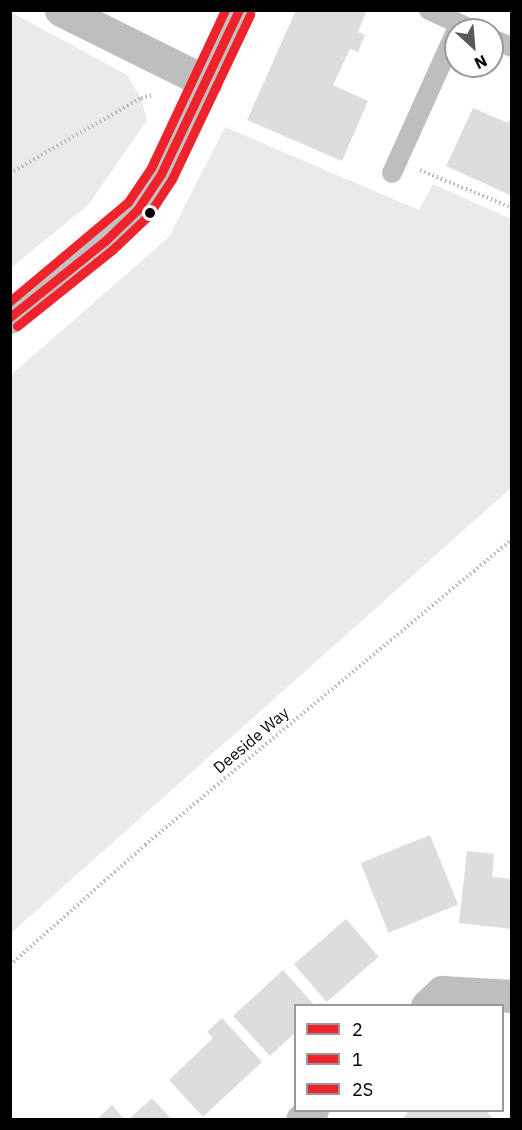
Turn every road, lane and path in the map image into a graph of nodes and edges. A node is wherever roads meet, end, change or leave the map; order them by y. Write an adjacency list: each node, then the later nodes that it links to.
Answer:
1 (61, 10): 6 (street)
2 (239, 10): 6 (street)
3 (429, 10): 4 (lane)
4 (444, 19)
5 (444, 65): 7 (lane)
6 (206, 82): 8 (path); 10 (street)
7 (395, 167): 9 (path)
8 (10, 173)
9 (512, 208)
10 (10, 317)
11 (512, 539): 12 (path, Deeside Way)
12 (10, 964)
13 (512, 996): 14 (street)
14 (428, 1004)

